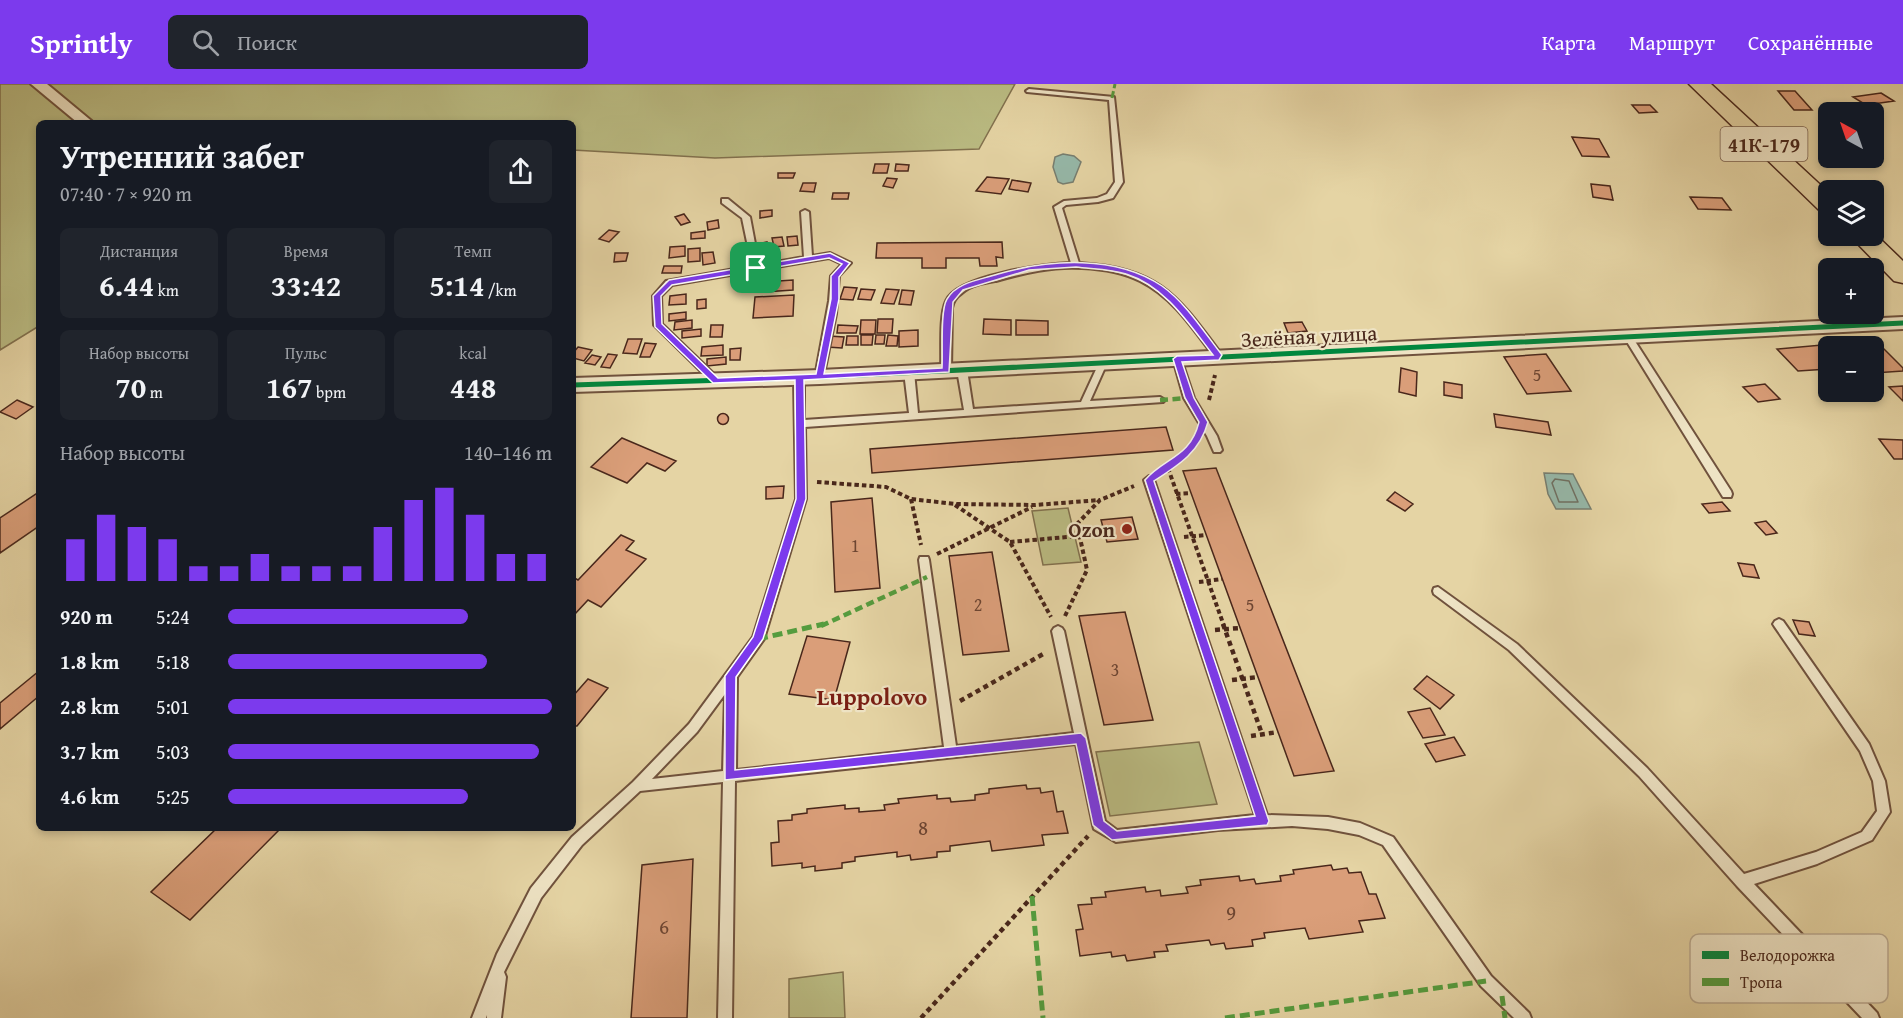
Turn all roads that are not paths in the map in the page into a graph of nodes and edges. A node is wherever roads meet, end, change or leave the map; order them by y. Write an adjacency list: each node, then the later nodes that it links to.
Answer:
1 (39, 84): 4 (street)
2 (1699, 84): 5 (main road, 41К-179)
3 (1029, 91): 10 (lane)
4 (83, 120)
5 (1818, 196)
6 (725, 201): 11 (lane)
7 (805, 212): 9 (lane)
8 (1873, 246): 12 (main road)
9 (808, 259): 11 (lane); 20 (lane)
10 (1076, 265): 17 (lane); 18 (lane)
11 (756, 268): 22 (lane)
12 (1903, 275)
13 (1903, 323): 14 (street, Зелёная улица)
14 (1628, 337): 17 (street, Зелёная улица); 31 (lane)
15 (1177, 359): 16 (street, Зелёная улица); 17 (street, Зелёная улица); 29 (lane)
16 (1103, 363): 18 (street, Зелёная улица); 25 (lane)
17 (1217, 365)
18 (954, 370): 19 (street, Зелёная улица); 26 (lane)
19 (909, 372): 20 (street, Зелёная улица); 27 (lane)
20 (819, 377): 21 (street, Зелёная улица)
21 (800, 378): 22 (street, Зелёная улица); 28 (lane)
22 (716, 381): 23 (street, Зелёная улица)
23 (576, 385)
24 (1160, 400): 25 (lane)
25 (1084, 405): 26 (lane)
26 (969, 412): 27 (lane)
27 (914, 416): 28 (lane)
28 (800, 424): 36 (lane)
29 (1217, 450)
30 (1149, 480): 41 (lane)
31 (1727, 494)
32 (924, 560): 38 (lane)
33 (1438, 591): 42 (lane)
34 (1779, 624): 42 (lane)
35 (1058, 631): 37 (lane)
36 (731, 676): 39 (lane); 40 (lane)
37 (1081, 738): 38 (lane); 41 (lane)
38 (951, 751): 39 (lane)
39 (729, 776): 40 (lane); 48 (lane)
40 (637, 786): 44 (lane)
41 (1263, 821): 49 (lane)
42 (1742, 881): 43 (lane)
43 (1792, 934)
44 (502, 959): 46 (lane); 47 (lane)
45 (1858, 1003): 50 (lane)
46 (479, 1018)
47 (494, 1018)
48 (725, 1018)
49 (1524, 1018)
50 (1872, 1018)

